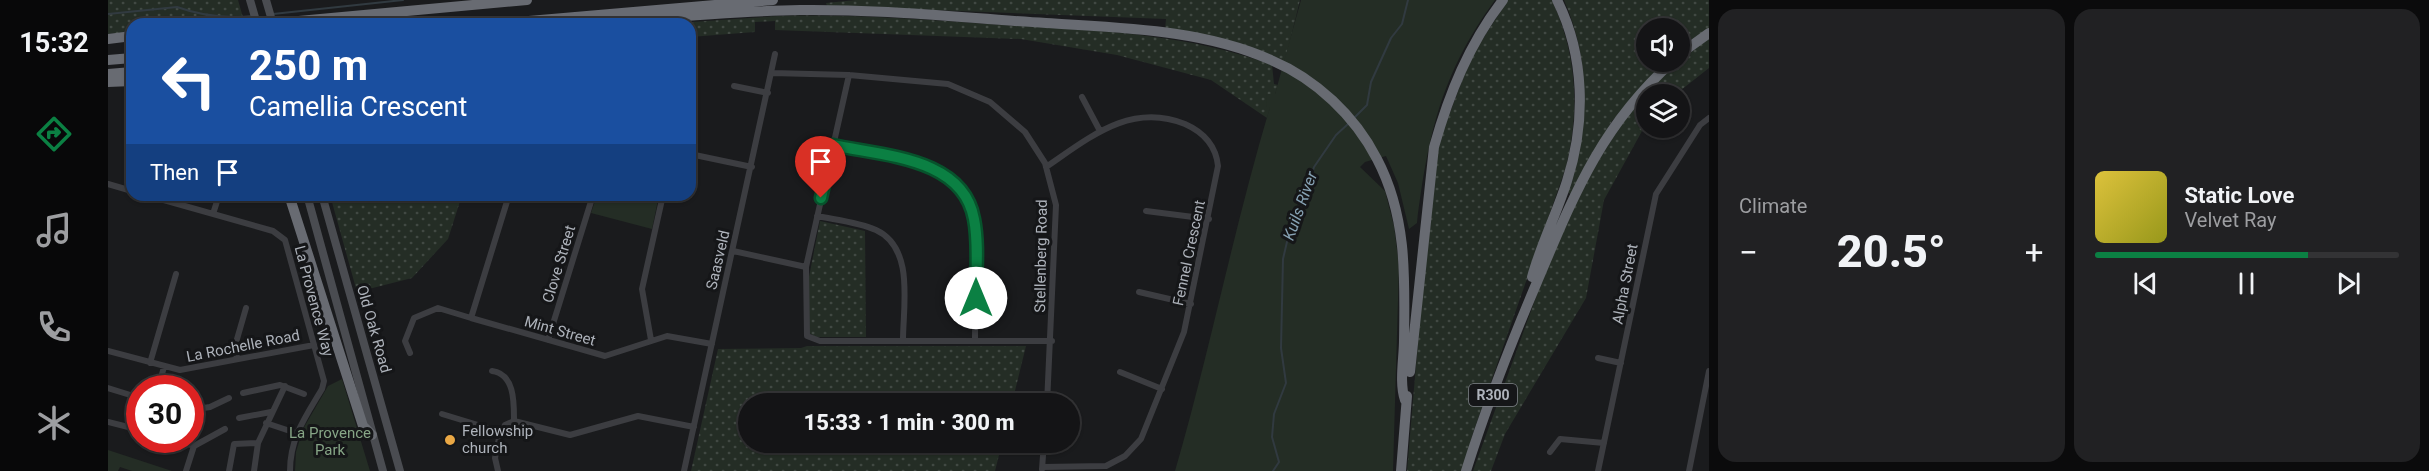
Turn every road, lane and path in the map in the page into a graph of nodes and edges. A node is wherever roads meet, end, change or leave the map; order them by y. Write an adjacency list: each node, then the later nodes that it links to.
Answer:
1 (266, 0): 8 (main road, bridge)
2 (527, 0): 9 (highway)
3 (773, 0): 10 (highway)
4 (1503, 0): 83 (highway)
5 (1557, 0): 56 (highway)
6 (250, 1): 7 (main road)
7 (255, 18)
8 (271, 18)
9 (331, 18)
10 (563, 18)
11 (684, 18): 83 (highway)
12 (1709, 33): 15 (highway)
13 (126, 37): 14 (highway)
14 (108, 39)
15 (1690, 47)
16 (775, 54): 21 (street, Saasveld)
17 (126, 58): 18 (highway)
18 (108, 60)
19 (126, 72): 22 (highway)
20 (1662, 72): 56 (highway)
21 (772, 73): 23 (street, Stellenberg Road); 27 (street, Saasveld)
22 (108, 74)
23 (849, 75): 31 (street); 34 (street, Stellenberg Road)
24 (126, 81): 25 (highway)
25 (108, 82)
26 (734, 86): 27 (street)
27 (768, 93): 33 (street, Saasveld)
28 (1082, 97): 30 (street)
29 (1709, 118): 69 (street, Alpha Street)
30 (1100, 131): 34 (street, Fennel Crescent); 48 (street, Fennel Crescent)
31 (833, 145): 47 (street); 60 (street)
32 (696, 155): 33 (street)
33 (752, 167): 49 (street, Saasveld)
34 (1046, 167): 61 (street, Stellenberg Road)
35 (108, 184): 36 (street)
36 (126, 189)
37 (167, 201): 46 (street, La Provence Way)
38 (217, 201): 46 (street)
39 (291, 201): 96 (highway)
40 (309, 201): 96 (main road, Old Oak Road)
41 (324, 201): 109 (main road, Old Oak Road)
42 (507, 201): 55 (street)
43 (591, 201): 57 (street, Clove Street)
44 (662, 201): 58 (street)
45 (1146, 211): 48 (street)
46 (213, 214): 63 (street, La Provence Way)
47 (817, 216): 50 (street); 59 (street)
48 (1209, 219): 53 (street, Fennel Crescent)
49 (733, 250): 50 (street); 62 (street, Saasveld)
50 (806, 267): 59 (street)
51 (176, 274): 68 (street)
52 (1138, 292): 53 (street)
53 (1191, 304): 77 (street, Fennel Crescent)
54 (246, 308): 67 (street)
55 (471, 318): 57 (street, Mint Street); 65 (street, Mint Street)
56 (1521, 319): 113 (highway, R300)
57 (548, 340): 58 (street, Mint Street)
58 (651, 340): 62 (street, Mint Street)
59 (903, 340): 60 (street)
60 (975, 340): 61 (street)
61 (1052, 341): 79 (street, Stellenberg Road)
62 (712, 344): 92 (street, Saasveld)
63 (314, 345): 67 (street, La Rochelle Road); 95 (street, La Provence Way)
64 (108, 351): 68 (street, La Rochelle Road)
65 (410, 353)
66 (1598, 358): 69 (street)
67 (237, 359): 70 (street, La Rochelle Road)
68 (150, 363): 70 (street, La Rochelle Road)
69 (1621, 363): 98 (street, Alpha Street)
70 (164, 367): 74 (street)
71 (492, 371): 88 (street)
72 (1709, 371): 115 (street)
73 (1120, 372): 77 (street)
74 (162, 375)
75 (285, 386): 78 (street); 81 (street); 85 (street)
76 (108, 388): 80 (street)
77 (1162, 389): 103 (street, Fennel Crescent)
78 (243, 393)
79 (1048, 393)
80 (126, 394)
81 (304, 394)
82 (229, 398): 84 (street)
83 (1405, 400): 112 (highway)
84 (204, 408)
85 (271, 412): 87 (street); 90 (street)
86 (442, 414): 94 (street)
87 (239, 418)
88 (514, 421): 92 (street); 94 (street)
89 (108, 422): 91 (street)
90 (266, 423): 95 (street); 99 (street)
91 (126, 426)
92 (694, 427): 111 (street, Saasveld)
93 (225, 429): 97 (street)
94 (501, 432): 110 (street)
95 (296, 433): 107 (street, La Provence Way)
96 (372, 435): 108 (main road, Old Oak Road)
97 (204, 441)
98 (1604, 442): 100 (street); 114 (street, Alpha Street)
99 (258, 443): 105 (street); 106 (street)
100 (1550, 452)
101 (192, 453): 104 (street)
102 (1043, 453): 103 (street)
103 (1042, 469)
104 (186, 471)
105 (229, 471)
106 (254, 471)
107 (290, 471)
108 (383, 471)
109 (400, 471)
110 (498, 471)
111 (684, 471)
112 (1401, 471)
113 (1467, 471)
114 (1598, 471)
115 (1689, 471)

